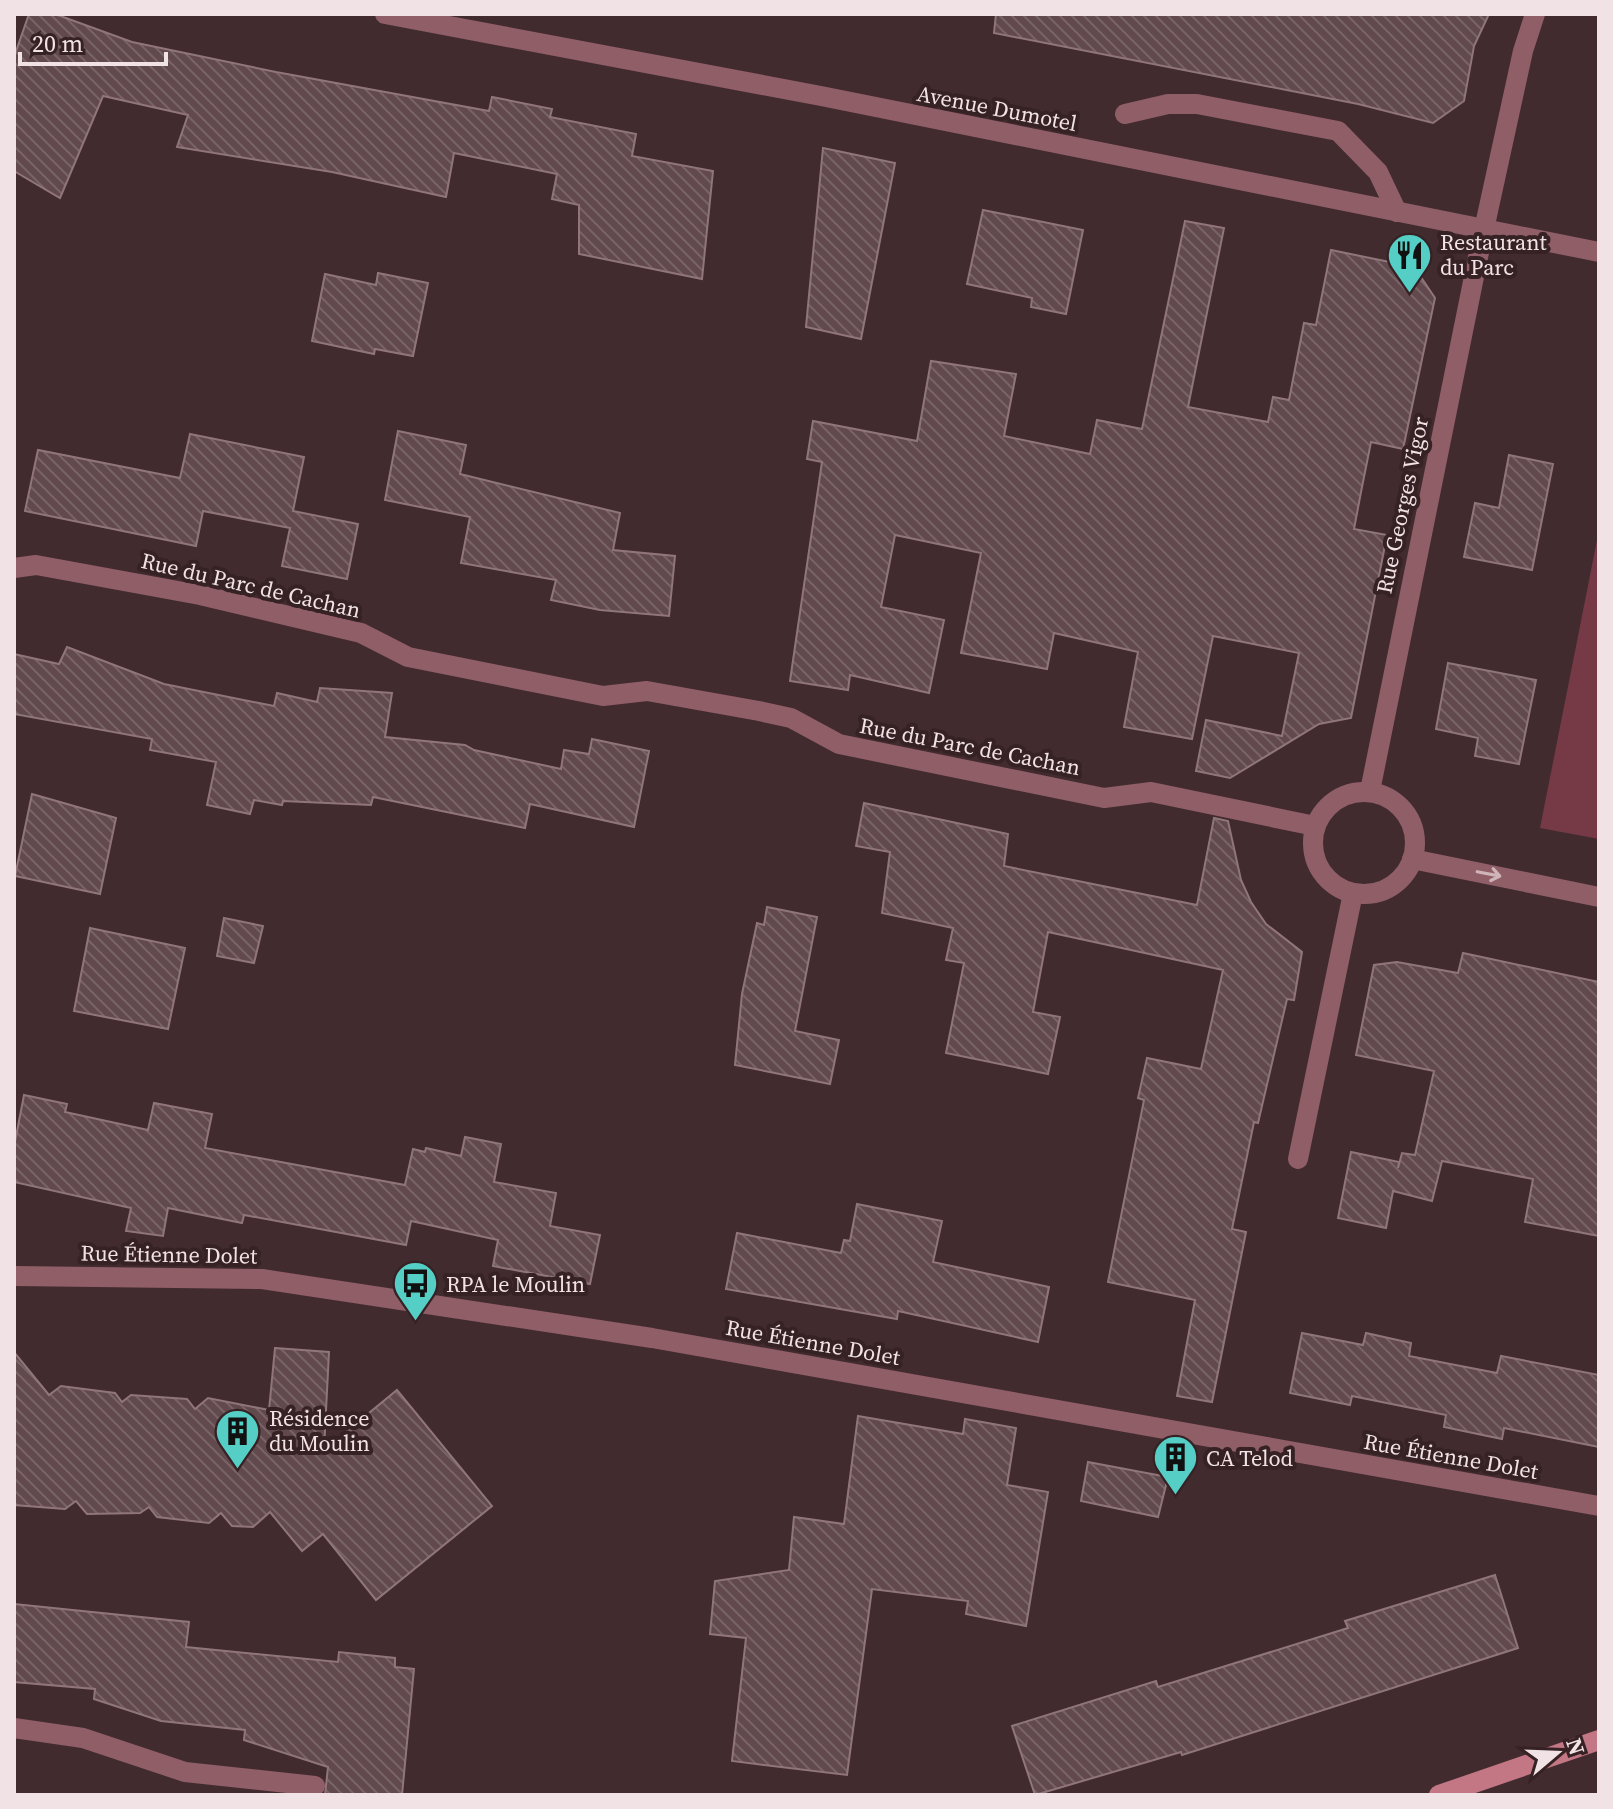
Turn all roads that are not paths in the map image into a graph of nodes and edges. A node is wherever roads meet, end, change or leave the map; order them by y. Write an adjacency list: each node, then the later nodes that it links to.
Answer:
1 (385, 14): 4 (street, Avenue Dumotel)
2 (1535, 14): 5 (street, Rue Georges Vigor)
3 (1125, 114): 4 (street)
4 (1397, 212): 5 (street, Avenue Dumotel)
5 (1484, 229): 6 (street, Avenue Dumotel); 8 (street, Rue Georges Vigor)
6 (1599, 252)
7 (14, 568): 9 (street, Rue du Parc de Cachan)
8 (1370, 791): 9 (street); 10 (street)
9 (1315, 826): 11 (street)
10 (1412, 859): 11 (street); 12 (street, one-way to 12)
11 (1353, 893): 13 (street)
12 (1599, 897)
13 (1298, 1159)
14 (14, 1276): 15 (street, Rue Étienne Dolet)
15 (1599, 1506)
16 (14, 1728): 18 (street)
17 (1599, 1740): 19 (main road)
18 (315, 1786)
19 (1439, 1795)

